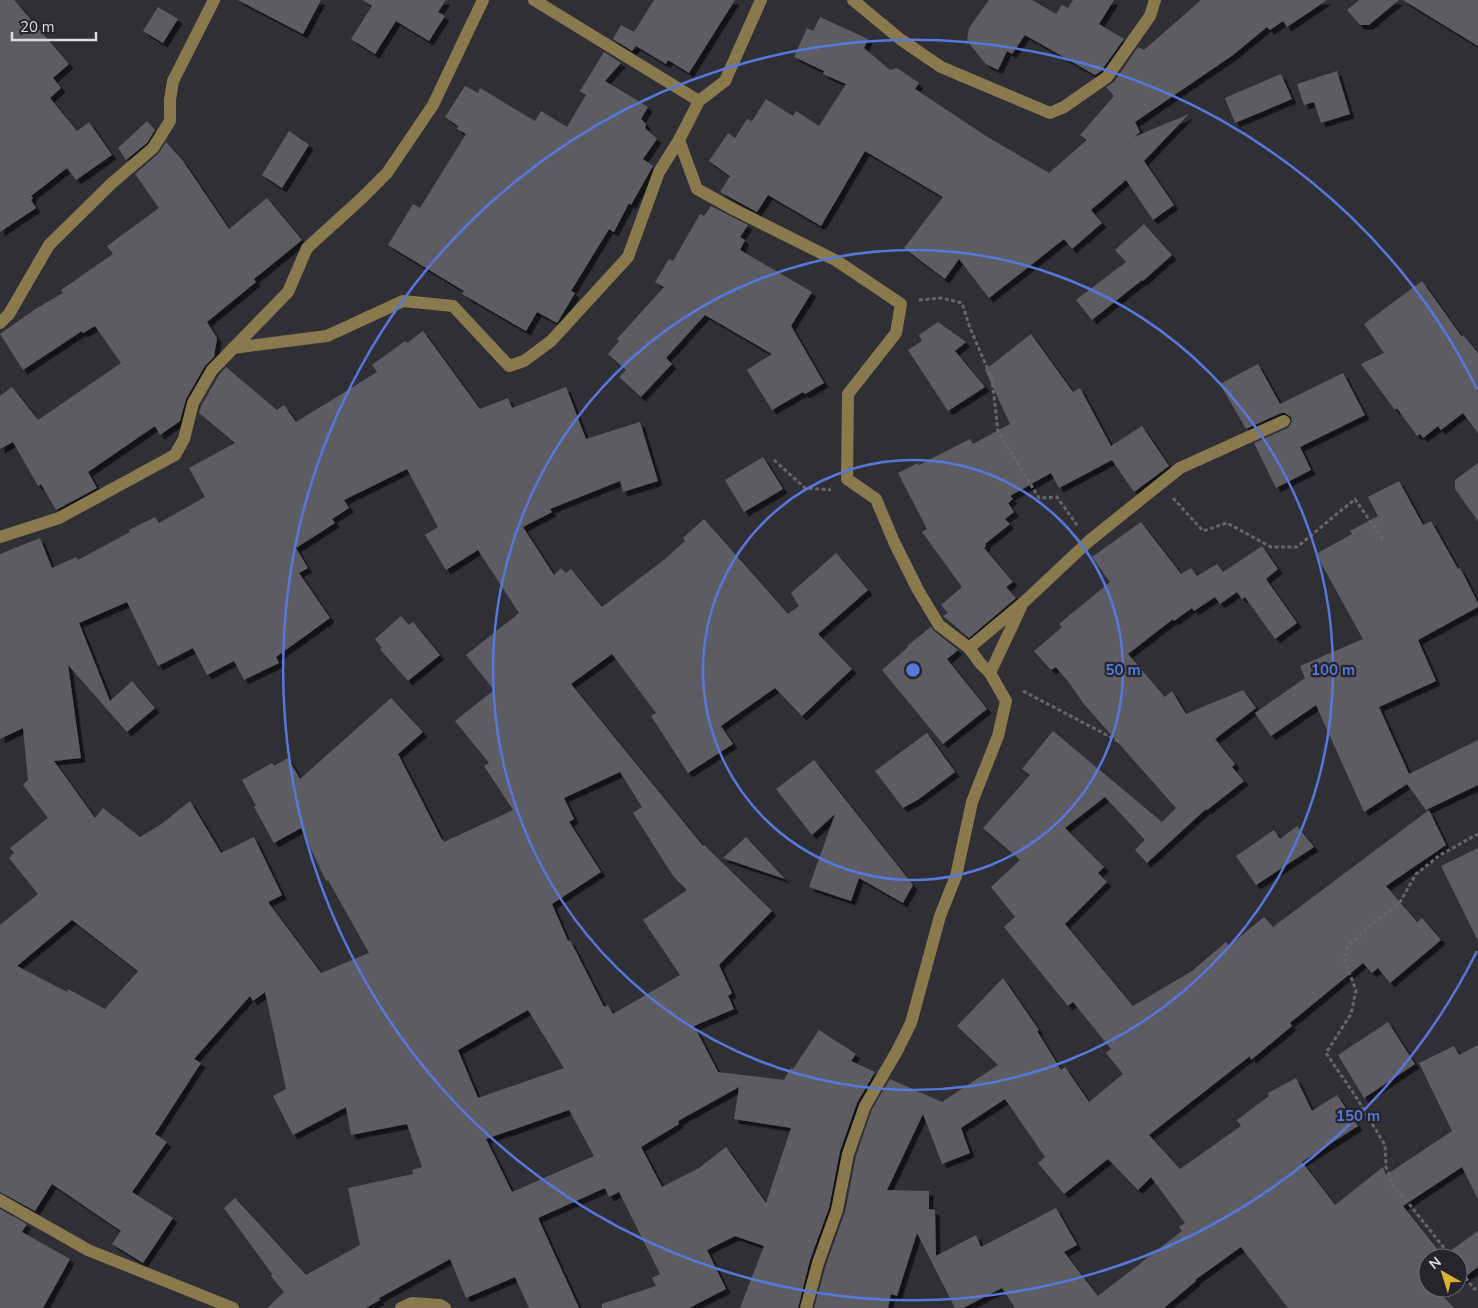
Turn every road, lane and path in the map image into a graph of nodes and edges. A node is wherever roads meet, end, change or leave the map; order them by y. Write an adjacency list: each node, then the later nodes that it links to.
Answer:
1 (214, 0): 10 (street)
2 (483, 0): 11 (street)
3 (534, 0): 7 (street)
4 (761, 0): 7 (street)
5 (853, 0): 6 (street)
6 (1155, 0)
7 (699, 101): 8 (street)
8 (679, 140): 9 (street); 11 (street)
9 (901, 304): 18 (path); 20 (street)
10 (0, 323)
11 (233, 348): 16 (street)
12 (1284, 421): 14 (street)
13 (774, 460): 15 (path)
14 (1161, 484): 17 (path); 18 (street)
15 (838, 492)
16 (0, 537)
17 (1383, 540)
18 (1089, 541): 19 (street)
19 (1023, 603): 20 (street); 21 (street)
20 (969, 648): 21 (street)
21 (990, 673): 22 (path); 31 (street)
22 (1120, 742)
23 (1478, 834): 25 (path)
24 (0, 1200): 28 (street)
25 (1444, 1248)
26 (1468, 1280): 27 (path)
27 (1478, 1288)
28 (233, 1308)
29 (400, 1308): 30 (street)
30 (445, 1308)
31 (806, 1308)

